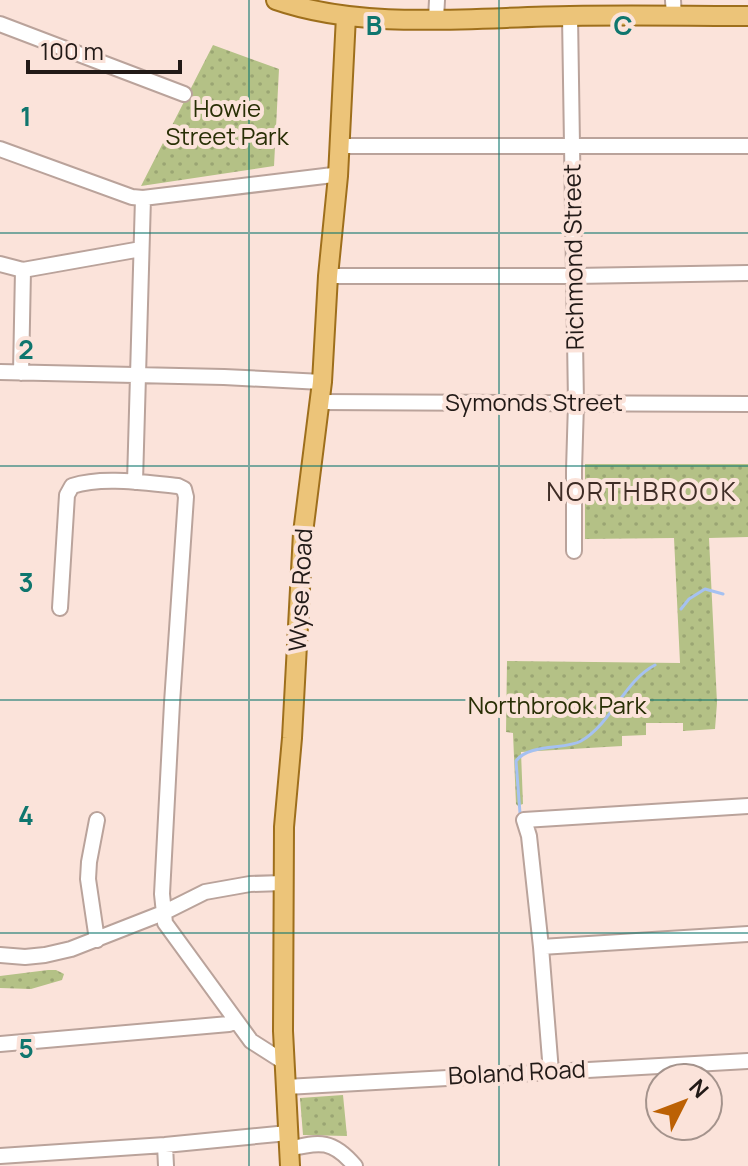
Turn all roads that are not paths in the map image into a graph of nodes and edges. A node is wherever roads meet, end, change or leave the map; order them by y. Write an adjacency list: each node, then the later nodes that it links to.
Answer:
1 (276, 0): 4 (main road)
2 (437, 0): 7 (street)
3 (674, 8): 5 (main road); 6 (main road)
4 (346, 16): 7 (main road); 10 (main road, Wyse Road)
5 (570, 16): 7 (main road); 12 (street, Richmond Street)
6 (748, 16)
7 (436, 19)
8 (0, 24): 9 (street)
9 (184, 94)
10 (340, 146): 12 (street); 14 (main road, Wyse Road)
11 (748, 146): 12 (street)
12 (573, 147): 21 (street, Richmond Street)
13 (0, 149): 15 (street)
14 (338, 176): 15 (street); 20 (main road, Wyse Road)
15 (143, 198): 16 (street)
16 (141, 249): 18 (street); 24 (street)
17 (0, 264): 18 (street)
18 (23, 270): 23 (street)
19 (748, 273): 21 (street)
20 (328, 276): 21 (street); 25 (main road, Wyse Road)
21 (575, 276): 27 (street, Richmond Street)
22 (0, 372): 23 (street)
23 (21, 373): 24 (street)
24 (139, 375): 25 (street); 29 (street)
25 (322, 382): 26 (main road, Wyse Road)
26 (320, 402): 27 (street, Symonds Street); 34 (main road, Wyse Road)
27 (576, 403): 28 (street, Symonds Street); 30 (street, Richmond Street)
28 (748, 404)
29 (135, 482): 31 (street); 35 (street)
30 (574, 551)
31 (60, 608)
32 (748, 806): 38 (street)
33 (97, 820): 37 (street)
34 (283, 883): 35 (street); 43 (main road, Wyse Road)
35 (163, 913): 37 (street); 40 (street)
36 (748, 934): 38 (street)
37 (97, 940): 39 (street)
38 (541, 947): 44 (street)
39 (0, 955)
40 (236, 1021): 41 (street); 43 (street)
41 (0, 1044)
42 (748, 1061): 44 (street, Boland Road)
43 (284, 1062): 45 (main road, Wyse Road)
44 (551, 1072): 45 (street, Boland Road)
45 (286, 1087): 47 (main road, Wyse Road)
46 (165, 1145): 47 (street); 49 (street); 50 (street)
47 (289, 1149): 51 (street)
48 (0, 1156): 49 (street)
49 (50, 1159)
50 (166, 1166)
51 (355, 1166)

